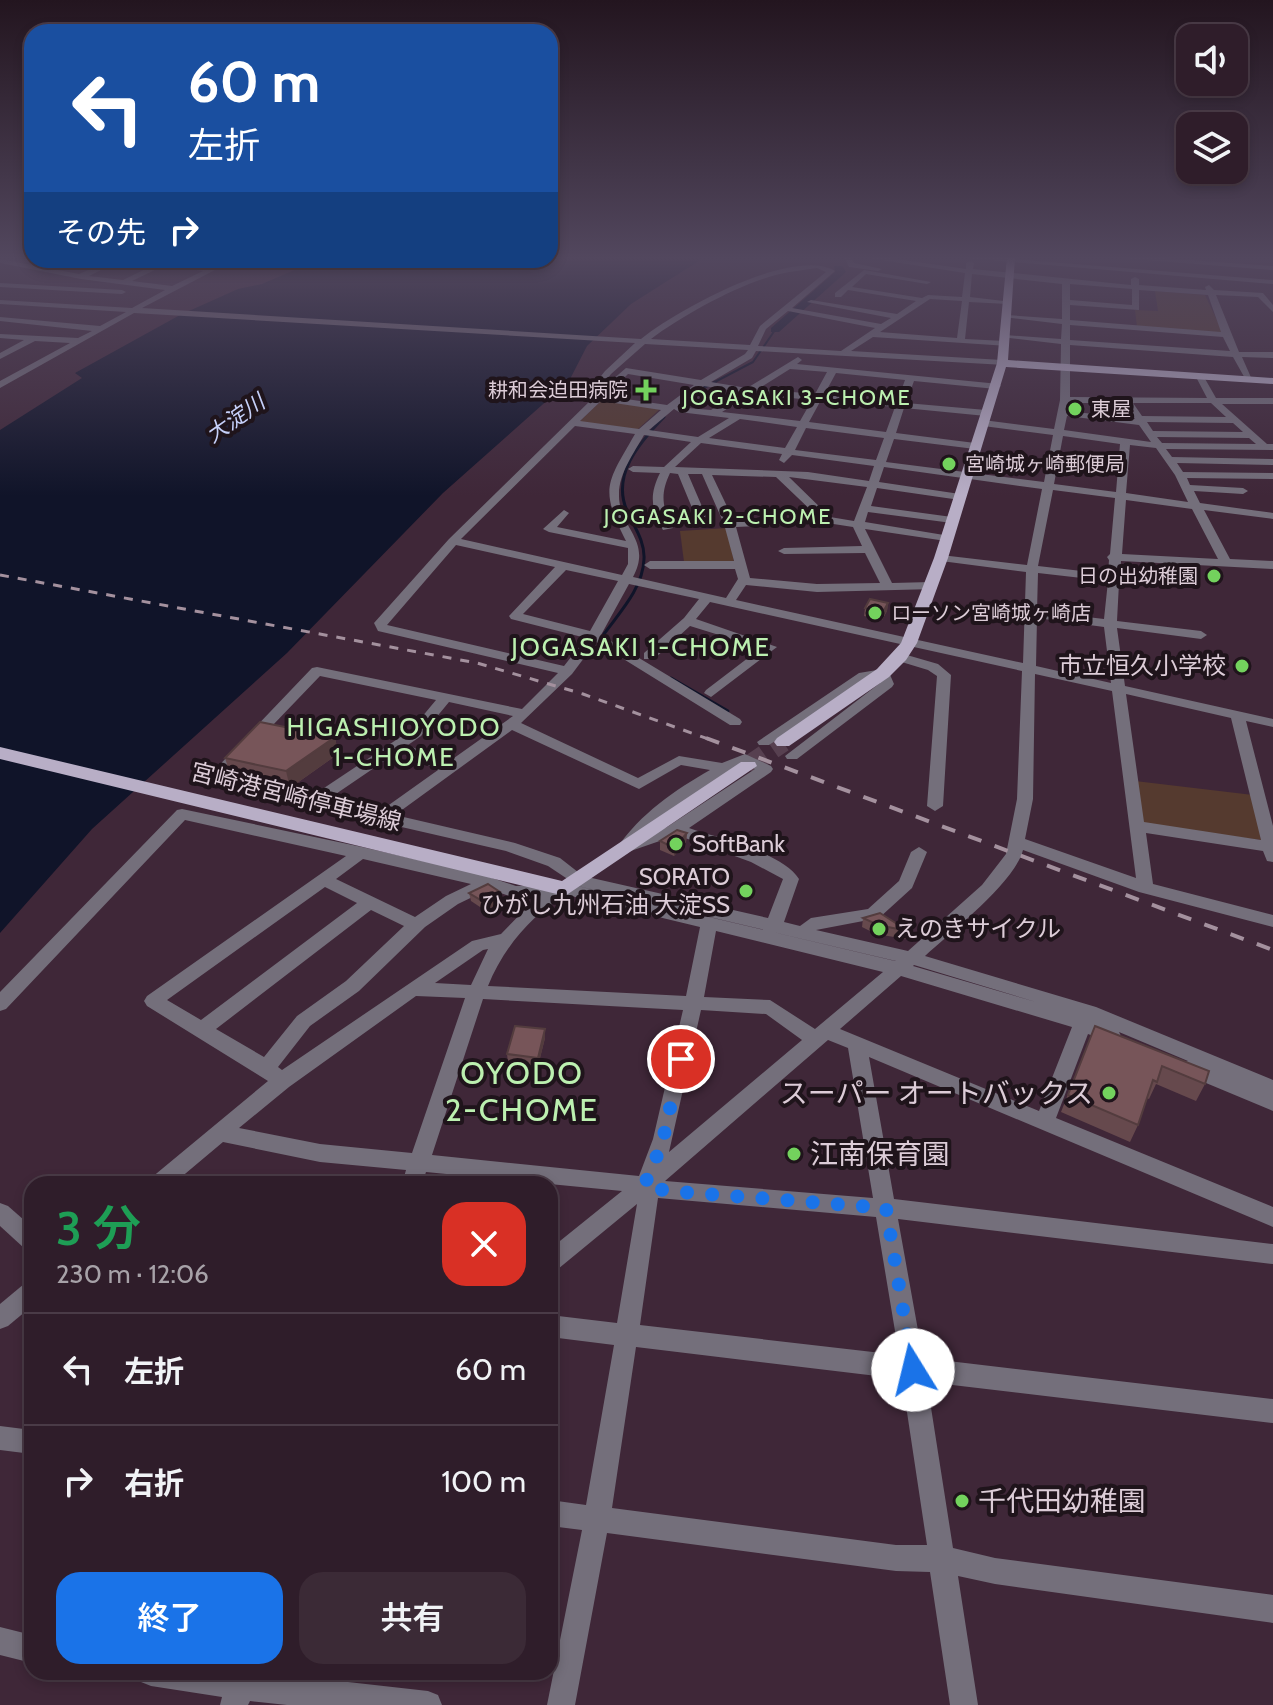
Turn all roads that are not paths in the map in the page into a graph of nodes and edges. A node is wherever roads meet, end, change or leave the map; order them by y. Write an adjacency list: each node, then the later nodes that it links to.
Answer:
1 (9, 337): 12 (street)
2 (87, 337): 16 (street)
3 (583, 337): 13 (street)
4 (647, 337): 13 (street)
5 (759, 337): 18 (street)
6 (865, 337): 20 (street)
7 (908, 337): 14 (street)
8 (961, 337): 14 (street)
9 (1005, 337): 15 (main road)
10 (1065, 337): 17 (street)
11 (1227, 337): 21 (street)
12 (33, 338): 16 (street); 23 (street)
13 (641, 340): 18 (street); 43 (street)
14 (961, 340): 15 (street)
15 (1005, 340): 17 (street); 26 (main road)
16 (79, 341): 38 (street)
17 (1064, 342): 21 (street); 28 (street)
18 (755, 347): 19 (street); 39 (street)
19 (813, 351): 20 (street); 27 (street)
20 (843, 353): 24 (street)
21 (1237, 355): 22 (street); 34 (street)
22 (1273, 355)
23 (0, 356)
24 (891, 356): 25 (street); 31 (street)
25 (943, 359): 26 (street); 35 (street)
26 (1002, 363): 28 (main road); 40 (main road)
27 (789, 366): 29 (street); 41 (street)
28 (1063, 367): 32 (main road); 46 (street)
29 (833, 370): 30 (street); 42 (street)
30 (868, 373): 31 (street); 47 (street)
31 (890, 376): 33 (street)
32 (1200, 377): 34 (main road); 45 (street)
33 (910, 378): 35 (street); 49 (street)
34 (1250, 380): 36 (main road)
35 (939, 381): 37 (street)
36 (1273, 381)
37 (953, 382): 40 (street); 51 (street)
38 (1, 383)
39 (707, 384): 41 (street); 43 (street); 50 (street)
40 (996, 386): 56 (main road)
41 (750, 391): 42 (street); 53 (street)
42 (818, 397): 47 (street); 60 (street)
43 (600, 398): 50 (street); 59 (street)
44 (1125, 399): 45 (street); 46 (street); 58 (street)
45 (1212, 399): 48 (street); 57 (street)
46 (1065, 400): 54 (street)
47 (859, 401): 49 (street)
48 (1273, 401)
49 (901, 404): 51 (street); 64 (street)
50 (667, 408): 62 (street)
51 (942, 408): 56 (street)
52 (679, 409): 53 (street)
53 (713, 413): 55 (street)
54 (1063, 413): 58 (street); 61 (street)
55 (739, 416): 60 (street); 66 (street)
56 (984, 418): 61 (street); 68 (main road)
57 (1234, 420): 58 (street); 65 (street)
58 (1142, 421): 63 (street)
59 (572, 423): 62 (street); 102 (street)
60 (803, 424): 64 (street); 71 (street)
61 (1059, 431): 67 (street); 85 (street)
62 (641, 432): 66 (street); 103 (street)
63 (1152, 434): 65 (street); 69 (street)
64 (891, 435): 68 (street); 74 (street)
65 (1251, 435): 70 (street)
66 (700, 440): 71 (street); 76 (street)
67 (1125, 441): 69 (street); 88 (street)
68 (975, 446): 80 (main road)
69 (1162, 446): 70 (street); 72 (street)
70 (1271, 450)
71 (788, 451): 74 (street); 79 (street)
72 (1171, 460): 73 (street); 81 (street)
73 (1273, 462)
74 (881, 463): 80 (street); 84 (street)
75 (633, 469): 76 (street)
76 (665, 470): 77 (street); 100 (street)
77 (682, 471): 78 (street); 98 (street)
78 (706, 472): 79 (street); 97 (street)
79 (779, 474): 84 (street); 95 (street)
80 (966, 474): 85 (street); 89 (main road)
81 (1180, 475): 82 (street); 86 (street)
82 (1235, 476): 83 (street); 87 (street)
83 (1273, 476)
84 (873, 483): 89 (street); 91 (street)
85 (1049, 485): 88 (street); 113 (street)
86 (1189, 488): 87 (street); 90 (street)
87 (1243, 491): 93 (street)
88 (1119, 495): 90 (street); 106 (street)
89 (960, 497): 96 (main road)
90 (1199, 506): 93 (street); 108 (street)
91 (865, 508): 96 (street); 99 (street)
92 (564, 513): 103 (street)
93 (1255, 514): 94 (street)
94 (1273, 516)
95 (827, 520): 97 (street); 99 (street)
96 (952, 520): 101 (main road)
97 (730, 524): 111 (street)
98 (704, 525)
99 (858, 526): 101 (street); 104 (street)
100 (667, 528)
101 (946, 538): 107 (main road)
102 (453, 541): 109 (street); 130 (street)
103 (634, 546): 115 (street)
104 (869, 549): 105 (street); 118 (street)
105 (784, 551)
106 (1113, 557): 108 (street); 114 (street)
107 (941, 558): 113 (street); 119 (main road)
108 (1226, 563): 112 (street)
109 (564, 565): 115 (street); 126 (street)
110 (650, 565): 111 (street)
111 (741, 565): 116 (street)
112 (1273, 565)
113 (1032, 568): 114 (street); 122 (street)
114 (1113, 579): 117 (street); 124 (street)
115 (626, 580): 120 (street); 126 (street)
116 (743, 581): 118 (street); 121 (street)
117 (1134, 581)
118 (887, 586): 119 (street)
119 (931, 586): 127 (main road)
120 (707, 597): 121 (street); 123 (street)
121 (729, 602): 127 (street)
122 (1031, 614): 124 (street); 129 (street)
123 (688, 621): 128 (street); 133 (street)
124 (1110, 624): 125 (street); 132 (street)
125 (1201, 635)
126 (594, 636): 130 (street); 137 (street)
127 (904, 650): 129 (street); 131 (main road); 150 (street)
128 (649, 656)
129 (1029, 668): 132 (street); 154 (street)
130 (567, 671): 135 (street)
131 (883, 673): 140 (street); 143 (main road)
132 (1118, 690): 136 (street); 152 (street)
133 (711, 693)
134 (446, 697): 135 (street); 142 (street); 149 (street)
135 (525, 714): 139 (street)
136 (1238, 716): 138 (street); 156 (street)
137 (735, 722)
138 (1273, 723)
139 (511, 724): 146 (street); 147 (street)
140 (764, 742)
141 (0, 745): 148 (main road, 宮崎港宮崎停車場線)
142 (400, 746): 147 (street); 149 (street)
143 (788, 749)
144 (0, 753): 148 (main road, 宮崎港宮崎停車場線)
145 (748, 766): 155 (main road)
146 (722, 768): 153 (street); 155 (street)
147 (448, 769): 151 (street)
148 (172, 790): 161 (main road, 宮崎港宮崎停車場線)
149 (313, 802): 151 (street)
150 (935, 806)
151 (379, 819): 161 (street)
152 (1135, 826): 156 (street); 162 (street)
153 (676, 829): 155 (street); 167 (street)
154 (1018, 842): 162 (street); 170 (street)
155 (625, 848): 161 (main road)
156 (1272, 850)
157 (362, 852): 159 (street); 160 (street); 174 (street)
158 (919, 852): 168 (street)
159 (325, 880): 163 (street); 176 (street)
160 (489, 883): 161 (street); 165 (street)
161 (571, 884): 166 (street); 167 (street); 169 (street)
162 (1145, 888): 164 (street)
163 (368, 903): 165 (street); 176 (street)
164 (1273, 921)
165 (416, 925): 179 (street)
166 (709, 925): 170 (street); 173 (street)
167 (774, 926): 168 (street)
168 (803, 933): 170 (street)
169 (503, 940): 171 (street); 172 (street)
170 (904, 963): 175 (street); 177 (street)
171 (415, 989): 172 (street); 179 (street)
172 (476, 994): 173 (street); 184 (street)
173 (695, 1002): 177 (street); 189 (street)
174 (0, 1004)
175 (1085, 1018): 180 (street); 181 (street); 182 (street)
176 (203, 1029): 179 (street)
177 (819, 1034): 178 (street); 189 (street)
178 (857, 1044): 182 (street); 190 (street)
179 (274, 1075): 183 (street)
180 (1273, 1088)
181 (1273, 1103)
182 (1045, 1120): 192 (street)
183 (221, 1133): 184 (street); 185 (street)
184 (420, 1162): 186 (street); 187 (street)
185 (168, 1176)
186 (415, 1176)
187 (551, 1176)
188 (558, 1177): 189 (street)
189 (644, 1186): 190 (street); 195 (street); 199 (street)
190 (886, 1208): 194 (street); 200 (street)
191 (0, 1213): 193 (street)
192 (1273, 1217)
193 (24, 1234)
194 (1273, 1254)
195 (558, 1256)
196 (24, 1298): 197 (street)
197 (0, 1318)
198 (558, 1327): 199 (street)
199 (629, 1338): 200 (street); 205 (street)
200 (913, 1370): 201 (street); 206 (street)
201 (1273, 1411)
202 (0, 1438): 203 (street)
203 (24, 1441)
204 (558, 1514): 205 (street)
205 (597, 1519): 206 (street); 213 (street)
206 (942, 1559): 207 (street); 214 (street)
207 (1273, 1609)
208 (0, 1641): 209 (street)
209 (24, 1647)
210 (195, 1680): 211 (street)
211 (239, 1688): 212 (street)
212 (428, 1705)
213 (561, 1705)
214 (964, 1705)

